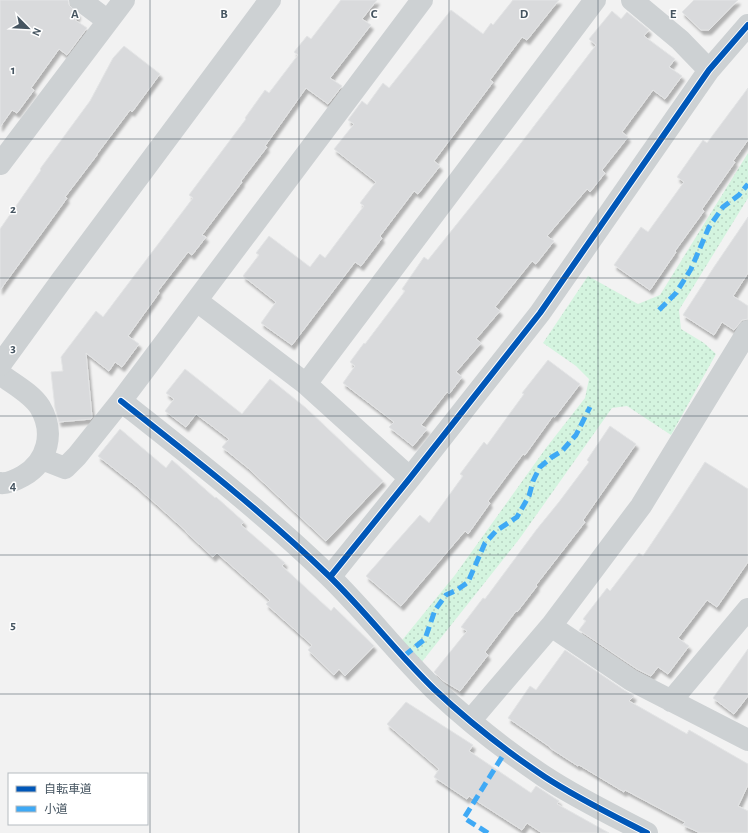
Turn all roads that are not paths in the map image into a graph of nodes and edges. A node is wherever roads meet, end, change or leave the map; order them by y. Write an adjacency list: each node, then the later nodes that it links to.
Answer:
1 (80, 0): 7 (street)
2 (124, 0): 7 (street)
3 (270, 0): 13 (street)
4 (422, 0): 11 (street)
5 (595, 0): 15 (street)
6 (632, 0): 9 (street)
7 (108, 21): 10 (street)
8 (748, 25): 9 (street)
9 (709, 70): 18 (street)
10 (0, 164)
11 (197, 301): 15 (street); 16 (street)
12 (748, 331): 22 (street)
13 (0, 365)
14 (0, 374): 17 (street)
15 (306, 384): 18 (street)
16 (121, 401): 17 (street); 20 (street)
17 (42, 459): 19 (street)
18 (410, 478): 20 (street)
19 (0, 484)
20 (330, 577): 24 (street)
21 (748, 609): 23 (street)
22 (551, 626): 23 (street); 24 (street)
23 (671, 701): 25 (street)
24 (470, 722): 26 (street)
25 (748, 740)
26 (647, 833)

